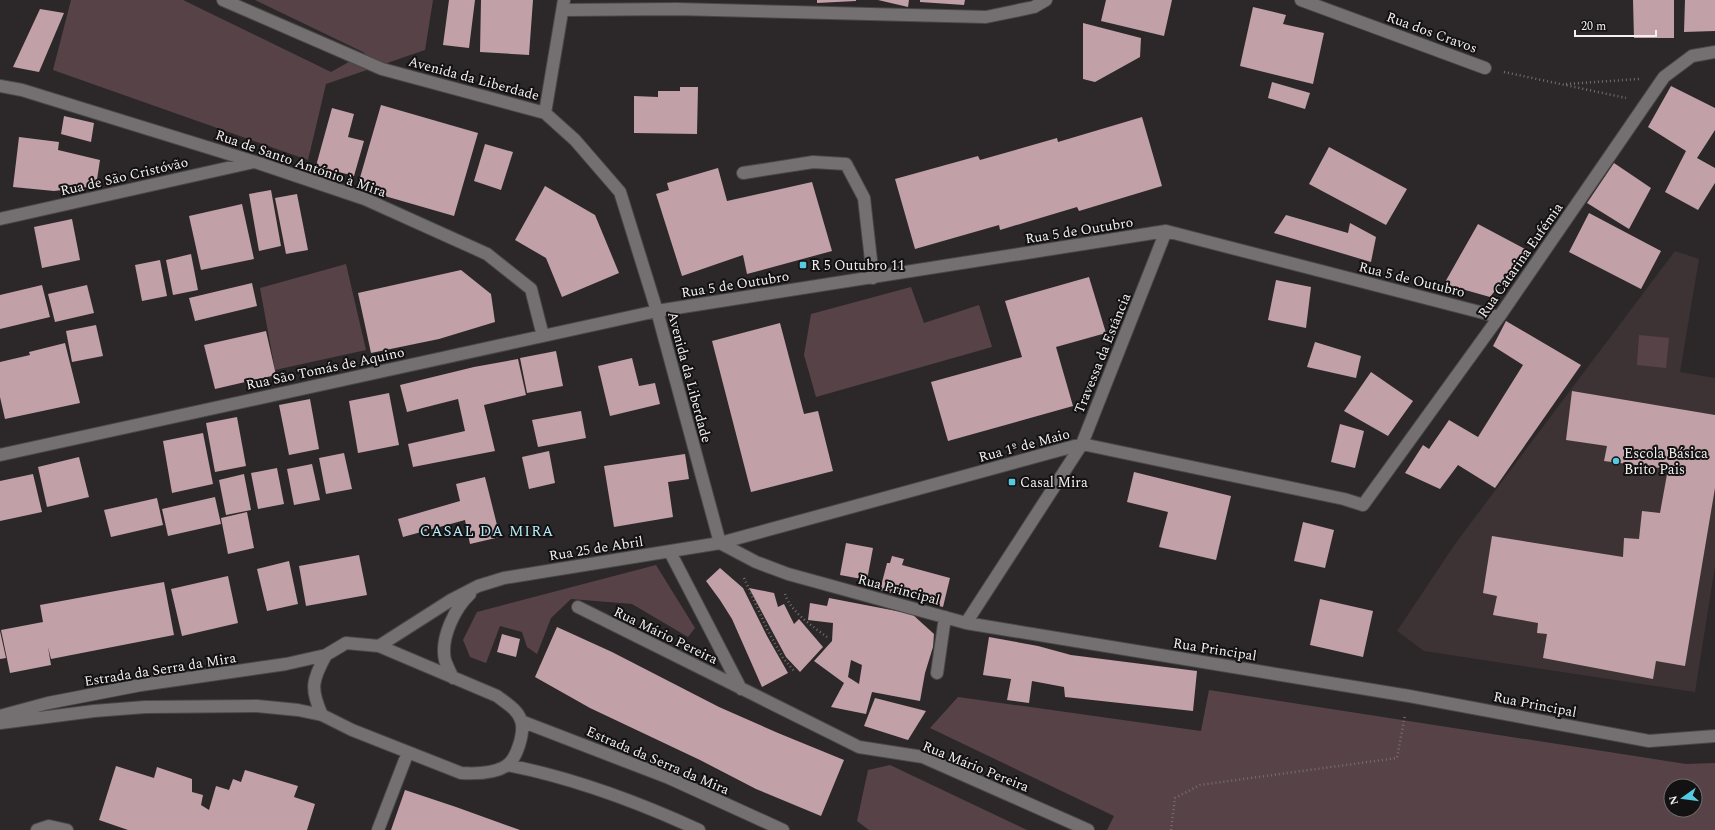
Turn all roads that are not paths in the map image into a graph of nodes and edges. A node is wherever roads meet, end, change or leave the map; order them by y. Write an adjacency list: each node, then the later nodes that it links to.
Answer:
1 (223, 0): 8 (street, Avenida da Liberdade)
2 (1046, 0): 4 (street)
3 (1301, 0): 6 (street, Rua dos Cravos)
4 (564, 5): 8 (street)
5 (1715, 52): 15 (street, Rua Catarina Eufémia)
6 (1485, 68)
7 (0, 86): 9 (street, Rua de Santo António à Mira)
8 (545, 113): 14 (street, Avenida da Liberdade)
9 (255, 162): 11 (street, Rua de São Cristóvão); 16 (street, Rua de Santo António à Mira)
10 (743, 173): 13 (street)
11 (0, 219)
12 (1166, 232): 13 (street, Rua 5 de Outubro); 15 (street, Rua 5 de Outubro); 17 (street, Travessa da Estância)
13 (872, 278): 14 (street, Rua 5 de Outubro)
14 (657, 311): 16 (street, Rua São Tomás de Aquino); 20 (street, Avenida da Liberdade)
15 (1499, 316): 19 (street, Rua Catarina Eufémia)
16 (543, 336): 18 (street, Rua São Tomás de Aquino)
17 (1082, 444): 19 (street, Rua 1º de Maio); 20 (street, Rua 1º de Maio); 25 (street, Travessa da Estância)
18 (0, 455)
19 (1363, 505)
20 (720, 543): 21 (street, Rua 25 de Abril); 24 (street, Rua Principal)
21 (670, 552): 22 (street, Rua 25 de Abril); 30 (street, Rua Mário Pereira)
22 (478, 586): 26 (street, Rua 25 de Abril); 29 (street)
23 (578, 608): 30 (street, Rua Mário Pereira)
24 (945, 617): 25 (street, Rua Principal); 28 (street)
25 (966, 623): 35 (street, Rua Principal)
26 (379, 646): 27 (street, Estrada da Serra da Mira); 29 (street, Estrada da Serra da Mira)
27 (326, 655): 31 (street, Estrada da Serra da Mira); 32 (street, Estrada da Serra da Mira)
28 (937, 673)
29 (453, 678): 33 (street, Estrada da Serra da Mira)
30 (741, 688): 43 (street, Rua Mário Pereira)
31 (322, 715): 34 (street); 36 (street)
32 (0, 716)
33 (521, 721): 37 (street); 42 (street, Estrada da Serra da Mira)
34 (0, 723)
35 (1715, 736)
36 (408, 752): 37 (street); 40 (street)
37 (507, 765): 41 (street)
38 (37, 830): 39 (street)
39 (67, 830)
40 (378, 830)
41 (699, 830)
42 (783, 830)
43 (1088, 830)

